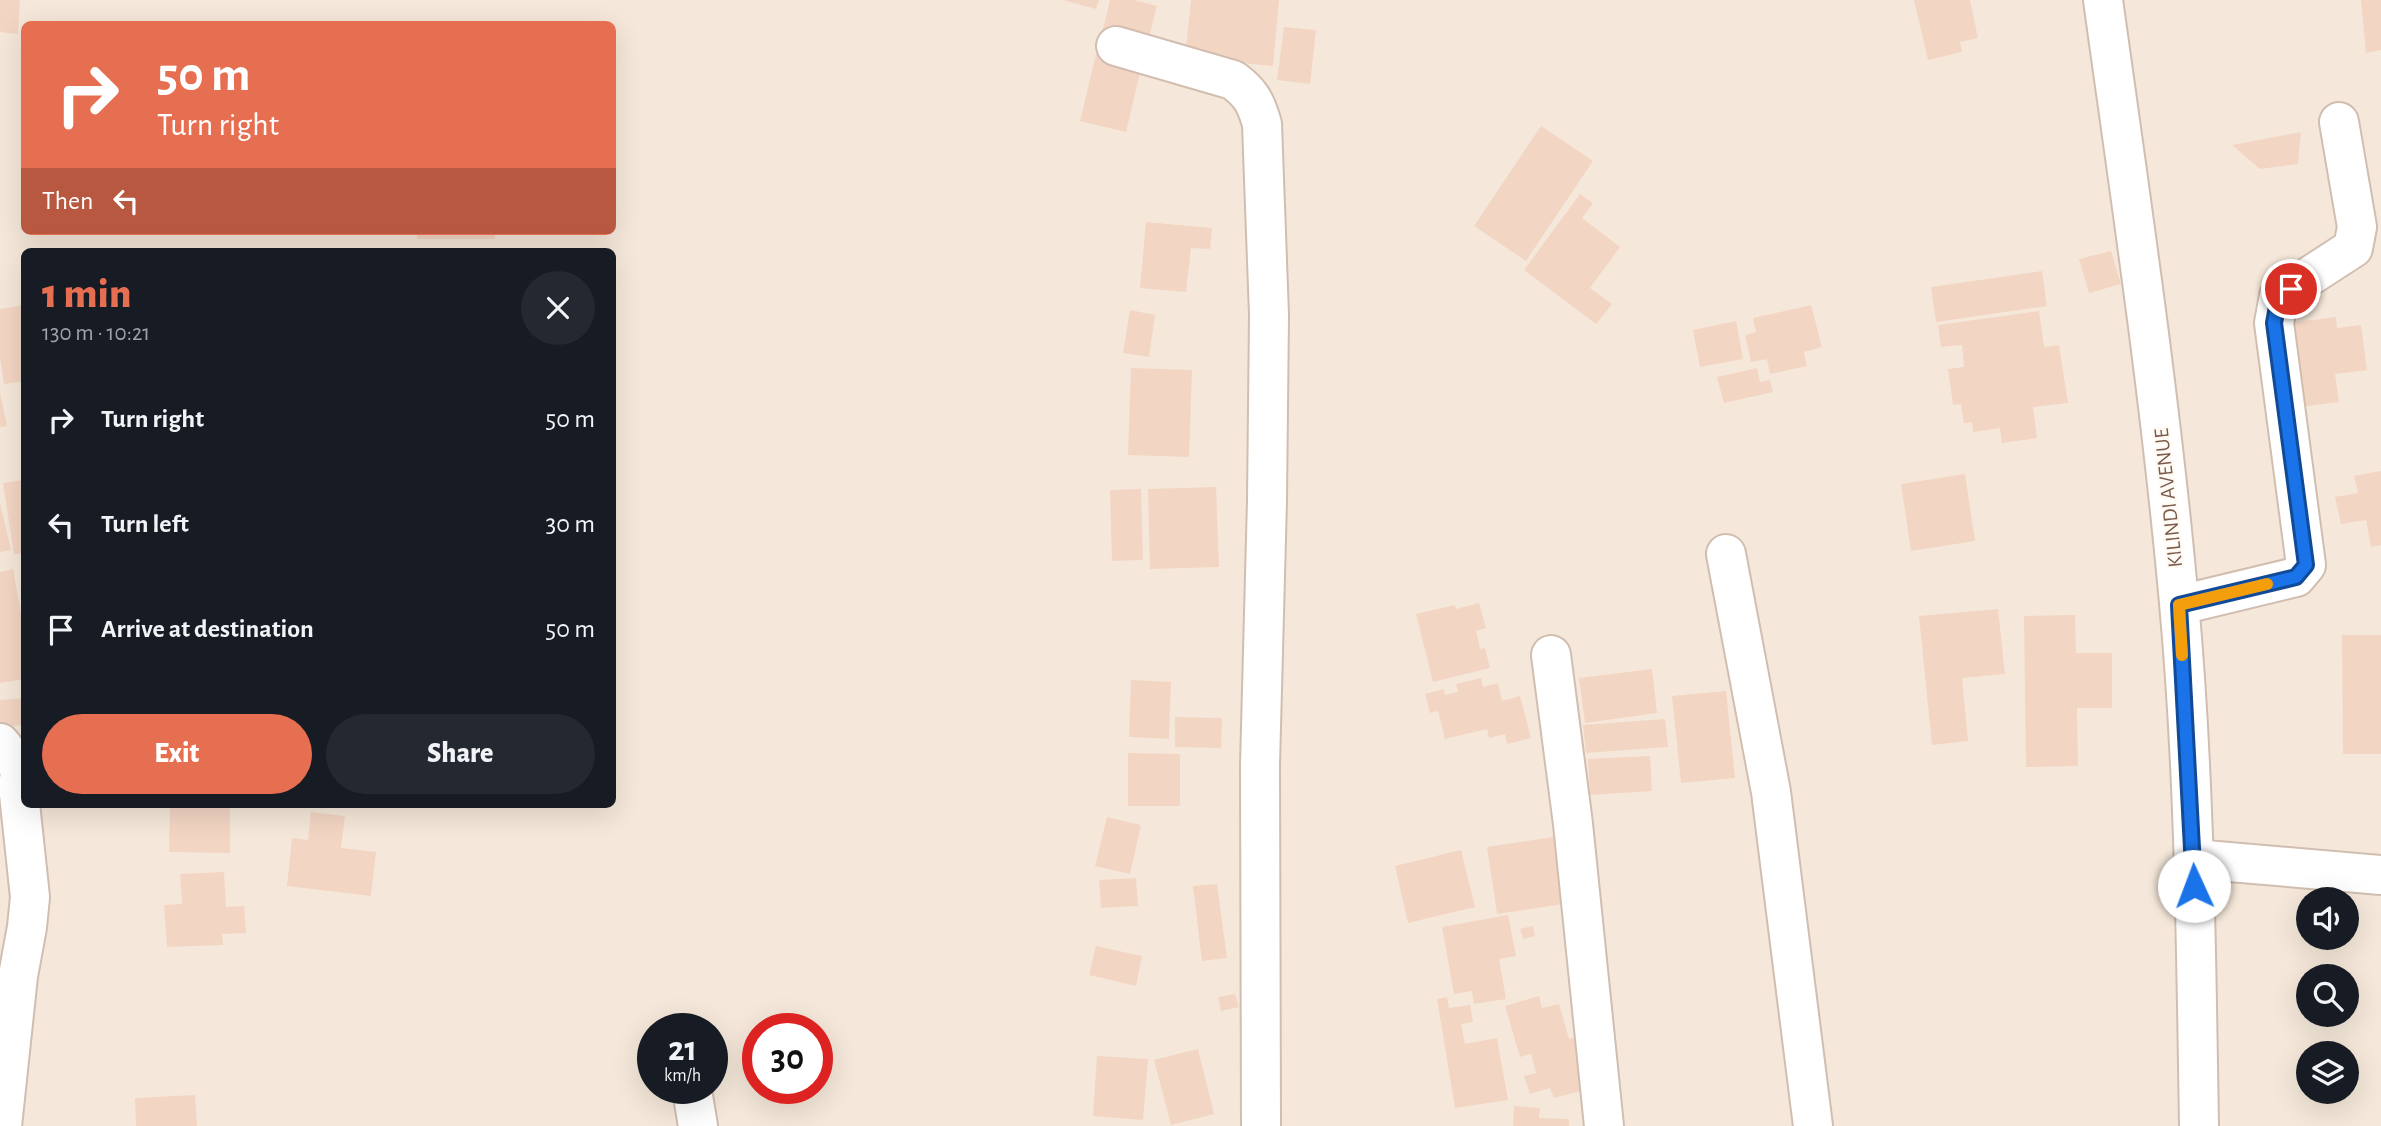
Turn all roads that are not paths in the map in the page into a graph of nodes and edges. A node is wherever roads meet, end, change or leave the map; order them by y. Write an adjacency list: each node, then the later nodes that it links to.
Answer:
1 (2103, 0): 5 (street, KILINDI AVENUE)
2 (1116, 46): 12 (street)
3 (2339, 122): 5 (street)
4 (1727, 554): 14 (street)
5 (2179, 605): 8 (street, KILINDI AVENUE)
6 (1551, 655): 13 (street)
7 (15, 759): 10 (street)
8 (2194, 859): 9 (street); 15 (street, KILINDI AVENUE)
9 (2381, 875)
10 (9, 974): 11 (street)
11 (2, 1126)
12 (1261, 1126)
13 (1604, 1126)
14 (1812, 1126)
15 (2199, 1126)

